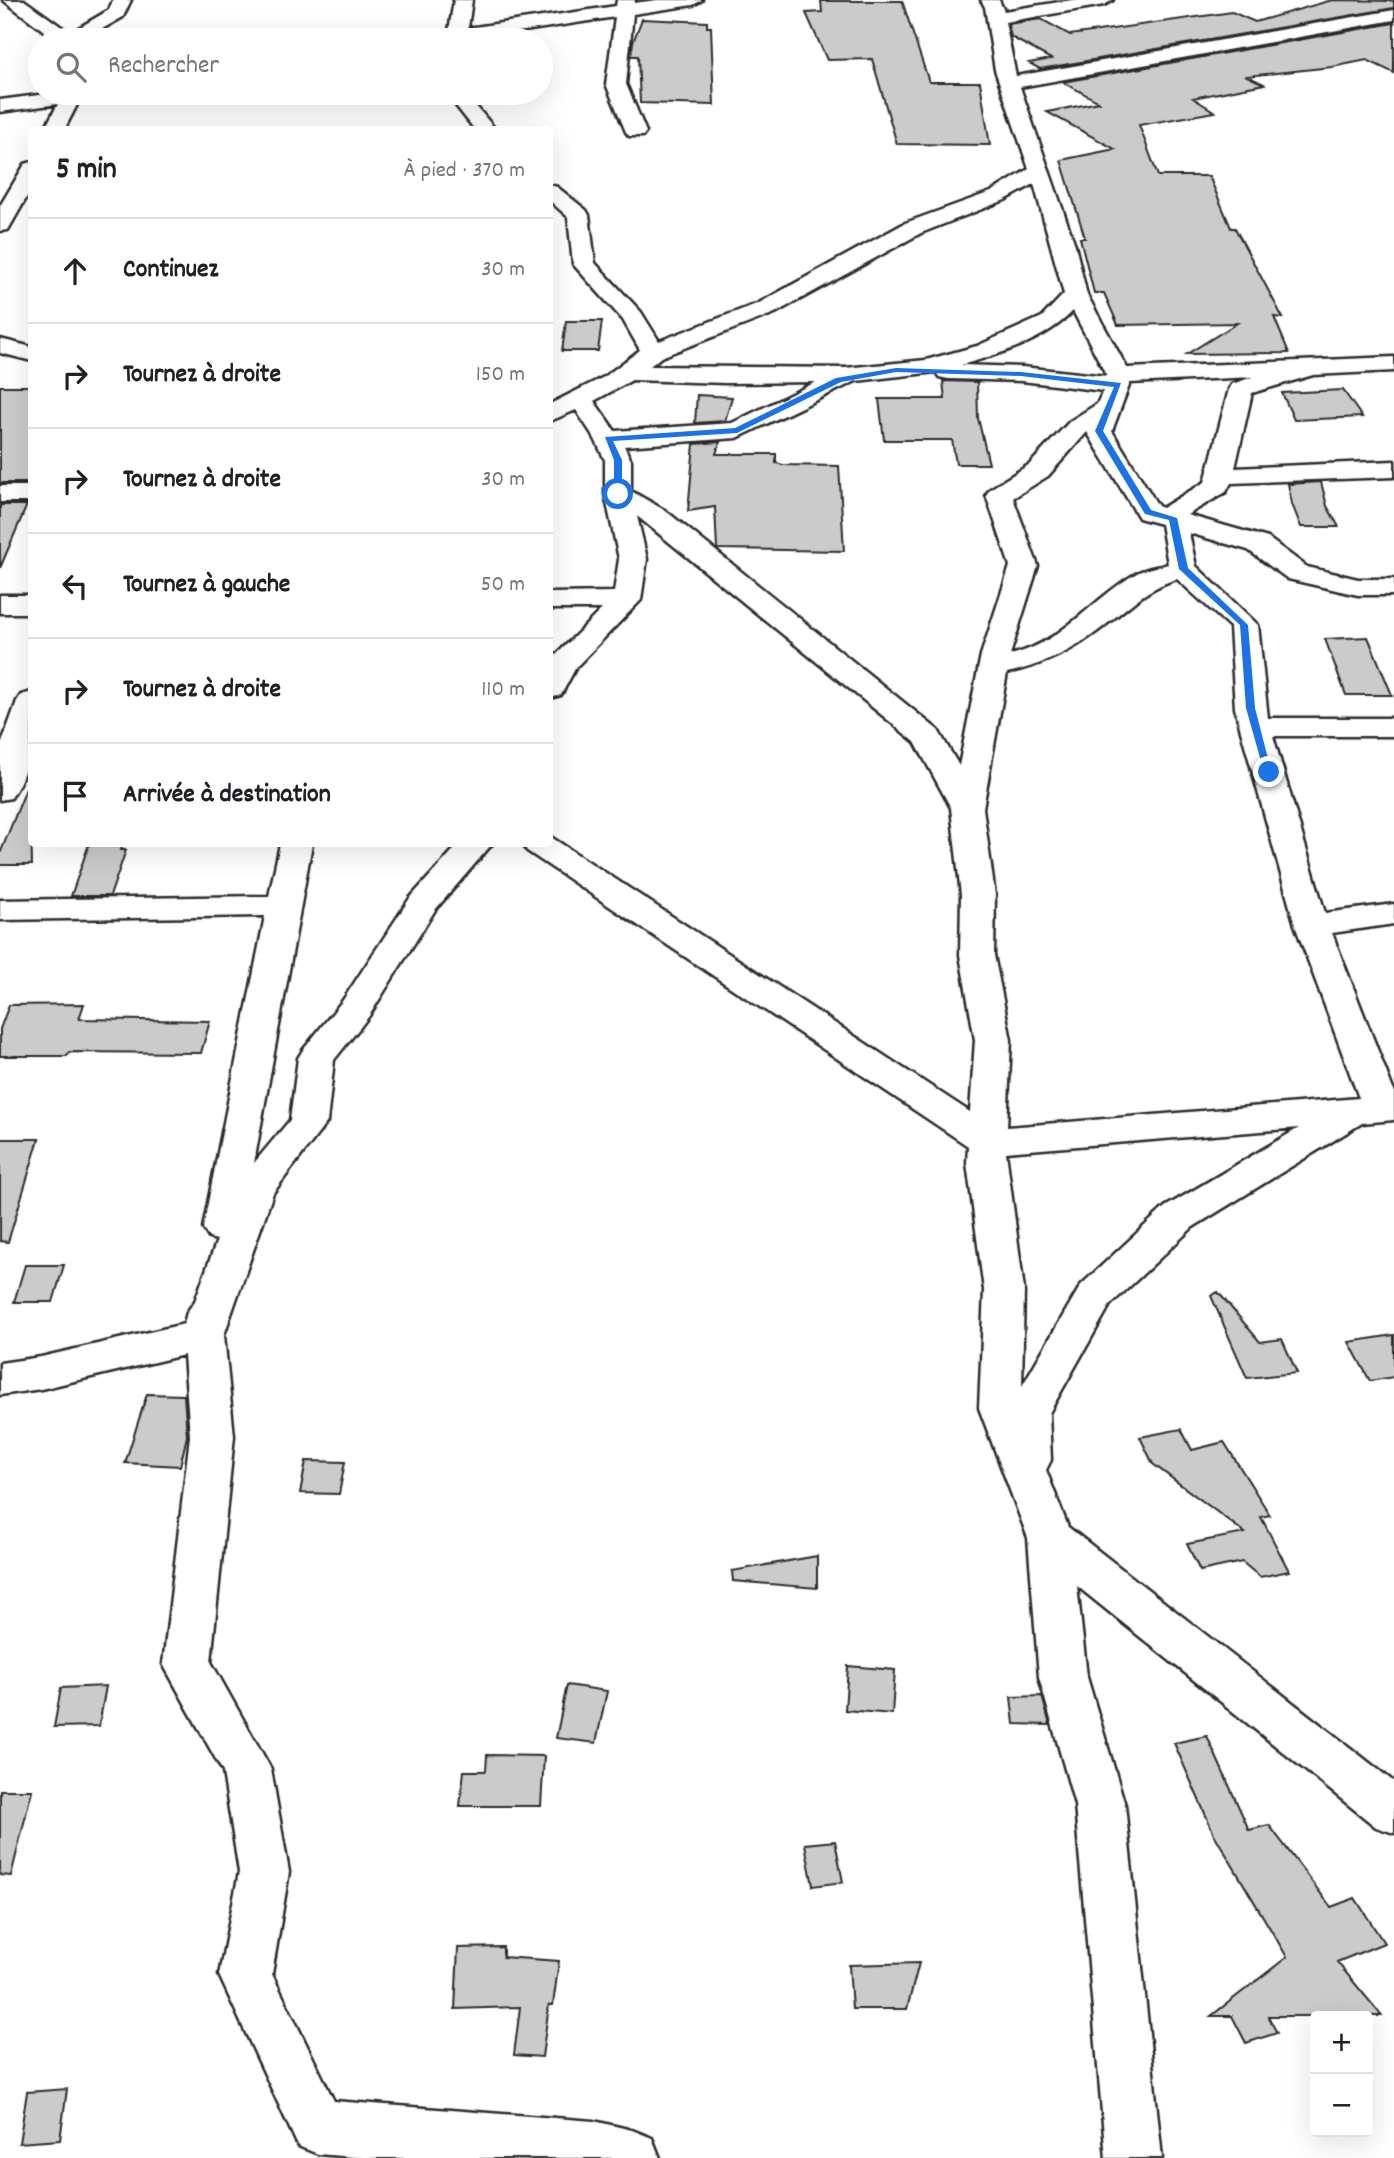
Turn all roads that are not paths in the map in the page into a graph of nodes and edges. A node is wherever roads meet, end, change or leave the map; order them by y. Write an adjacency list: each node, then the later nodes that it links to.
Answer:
1 (12, 0): 9 (street)
2 (122, 0): 10 (street)
3 (463, 0): 11 (street)
4 (693, 0): 6 (street)
5 (1104, 0): 7 (street)
6 (626, 5): 12 (street); 22 (street)
7 (993, 9): 13 (street)
8 (1394, 15): 13 (street)
9 (52, 28)
10 (90, 28)
11 (459, 28)
12 (508, 28)
13 (1009, 83): 23 (street)
14 (28, 102): 18 (street)
15 (68, 105): 20 (street)
16 (452, 105): 19 (street)
17 (464, 105): 21 (street)
18 (0, 106)
19 (449, 117)
20 (56, 126)
21 (483, 126)
22 (636, 132)
23 (1039, 172): 27 (street); 29 (street)
24 (28, 175): 26 (street)
25 (553, 194): 29 (street)
26 (0, 225)
27 (1076, 295): 33 (street); 36 (street)
28 (0, 345): 30 (street)
29 (653, 352): 34 (street)
30 (28, 353)
31 (1394, 364): 32 (street)
32 (1310, 368): 36 (street); 40 (street)
33 (896, 370): 35 (street); 36 (street)
34 (626, 372): 35 (street); 37 (street)
35 (845, 377): 38 (street)
36 (1115, 389): 44 (street); 51 (street)
37 (565, 406): 38 (street)
38 (608, 439): 43 (street)
39 (1394, 469): 40 (street)
40 (1220, 476): 44 (street)
41 (0, 494): 42 (street)
42 (28, 494)
43 (618, 494): 47 (street); 57 (street)
44 (1173, 518): 45 (street); 46 (street)
45 (1184, 569): 51 (street); 54 (street)
46 (1394, 587)
47 (627, 600): 48 (street); 52 (street)
48 (553, 601)
49 (0, 604): 50 (street)
50 (28, 604)
51 (994, 667): 57 (street)
52 (553, 683)
53 (28, 712): 56 (street)
54 (1255, 727): 55 (street); 64 (street)
55 (1394, 727)
56 (0, 791)
57 (967, 808): 66 (street)
58 (295, 847): 61 (street)
59 (473, 847): 67 (street)
60 (544, 847): 66 (street)
61 (282, 906): 62 (street); 67 (street)
62 (0, 910)
63 (1394, 914): 64 (street)
64 (1312, 925): 65 (street)
65 (1377, 1110): 66 (street); 69 (street)
66 (988, 1141): 69 (street)
67 (203, 1335): 68 (street); 72 (street)
68 (0, 1379)
69 (1029, 1482): 70 (street)
70 (1050, 1538): 71 (street); 73 (street)
71 (1394, 1811)
72 (632, 2158)
73 (1134, 2158)

